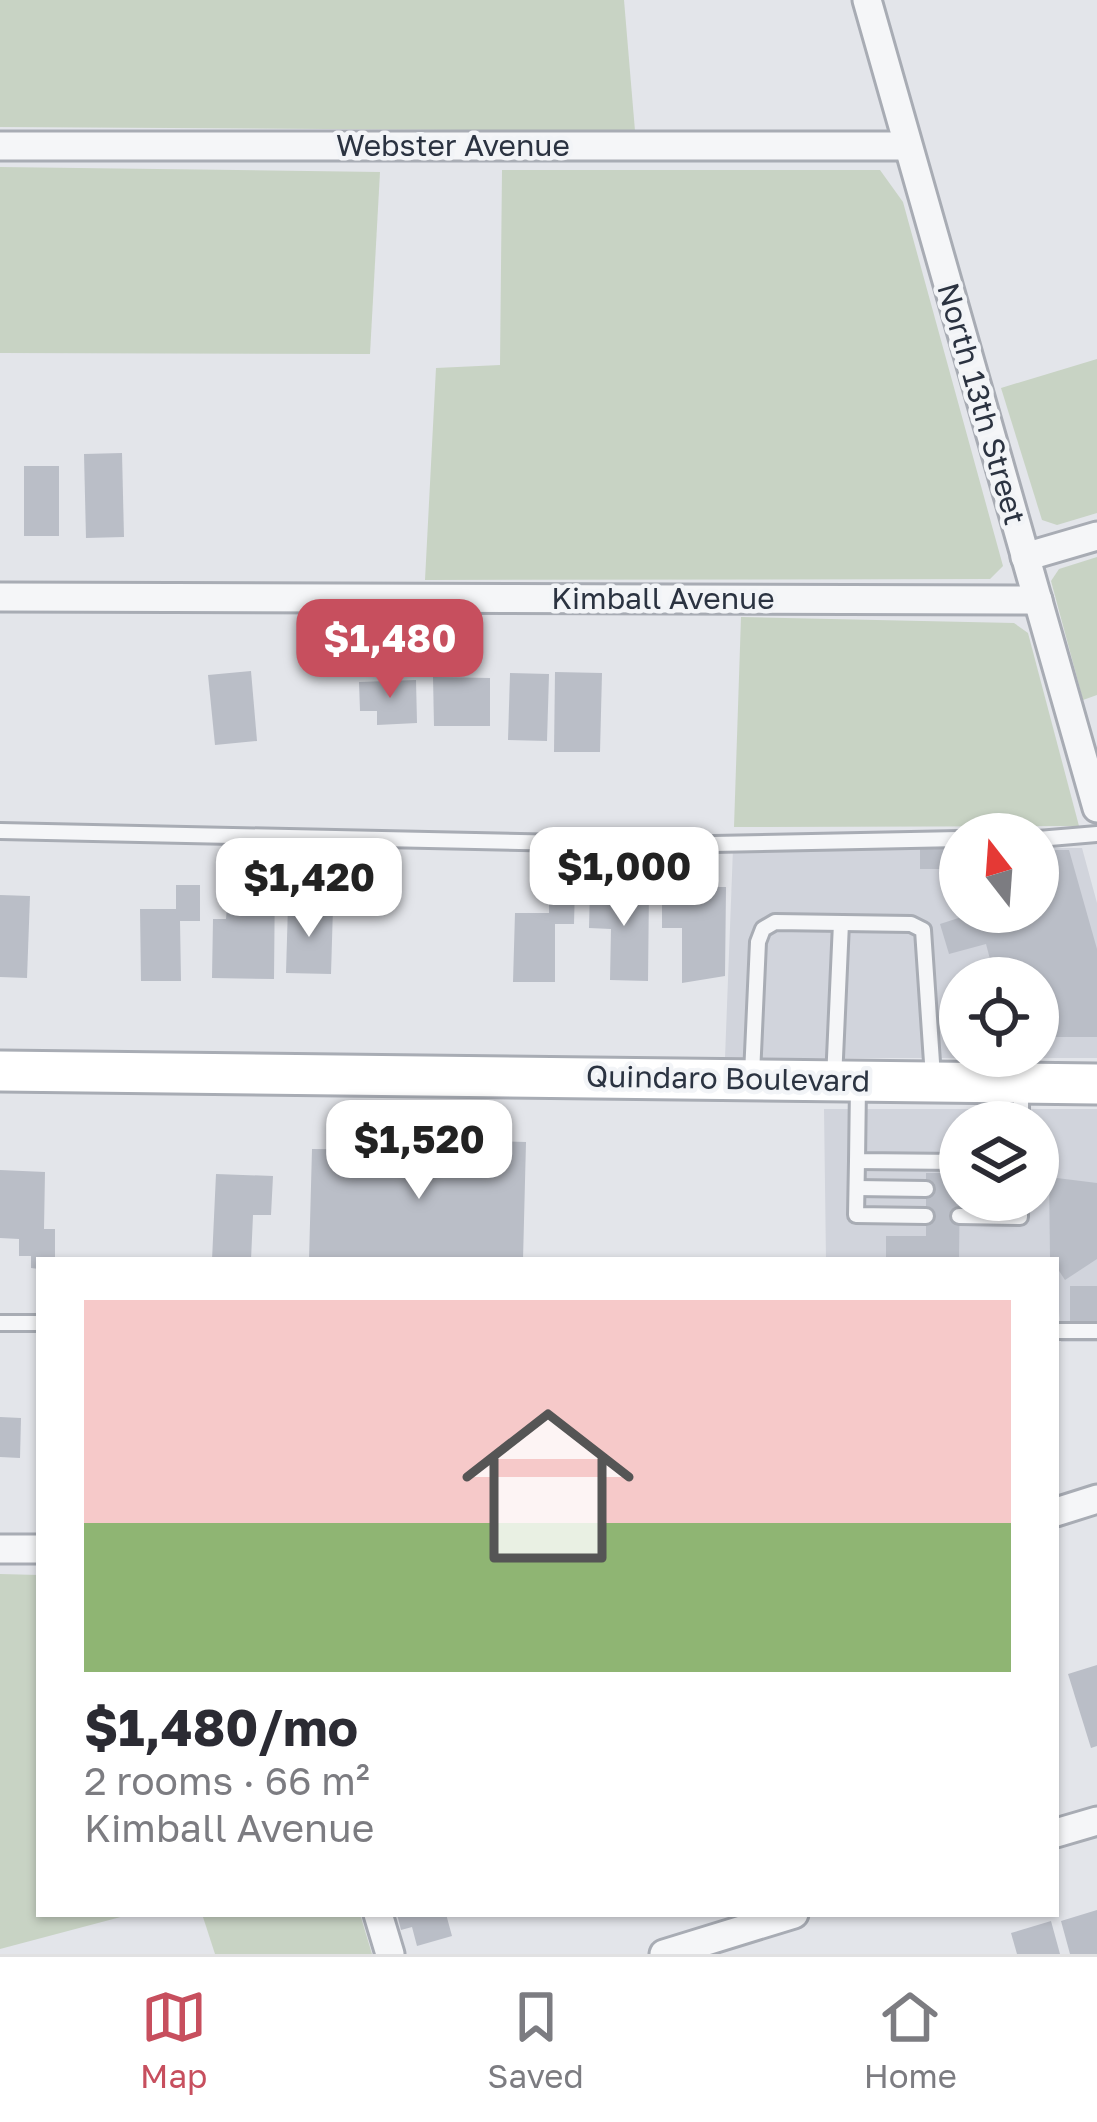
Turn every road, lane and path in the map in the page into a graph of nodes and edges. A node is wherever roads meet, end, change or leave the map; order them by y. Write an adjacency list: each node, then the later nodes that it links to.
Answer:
1 (867, 0): 3 (street, North 13th Street)
2 (0, 146): 3 (street, Webster Avenue)
3 (905, 146): 5 (street, North 13th Street)
4 (1097, 536): 5 (street)
5 (1025, 557): 7 (street, North 13th Street)
6 (0, 597): 7 (street, Kimball Avenue)
7 (1038, 599): 8 (street, North 13th Street)
8 (1097, 808)
9 (0, 831): 12 (lane)
10 (1097, 834): 11 (lane)
11 (1059, 837)
12 (939, 839)
13 (841, 923): 15 (lane); 16 (lane); 17 (lane)
14 (0, 1071): 15 (main road, Quindaro Boulevard)
15 (752, 1080): 16 (main road, Quindaro Boulevard)
16 (846, 1081): 17 (main road, Quindaro Boulevard); 21 (lane)
17 (934, 1082): 19 (main road, Quindaro Boulevard)
18 (1097, 1084): 20 (main road, Quindaro Boulevard)
19 (1017, 1101)
20 (1025, 1101)
21 (857, 1162): 22 (lane); 23 (lane)
22 (939, 1162)
23 (857, 1188): 24 (lane); 25 (lane)
24 (926, 1190)
25 (926, 1216)
26 (0, 1323): 27 (lane)
27 (36, 1323)
28 (1059, 1331): 29 (lane)
29 (1097, 1331)
30 (1097, 1498): 31 (street)
31 (1059, 1511)
32 (0, 1549): 33 (street)
33 (36, 1549)
34 (1097, 1821): 35 (street)
35 (1059, 1832)
36 (379, 1917): 38 (street)
37 (784, 1917): 39 (street)
38 (390, 1954)
39 (664, 1954)

